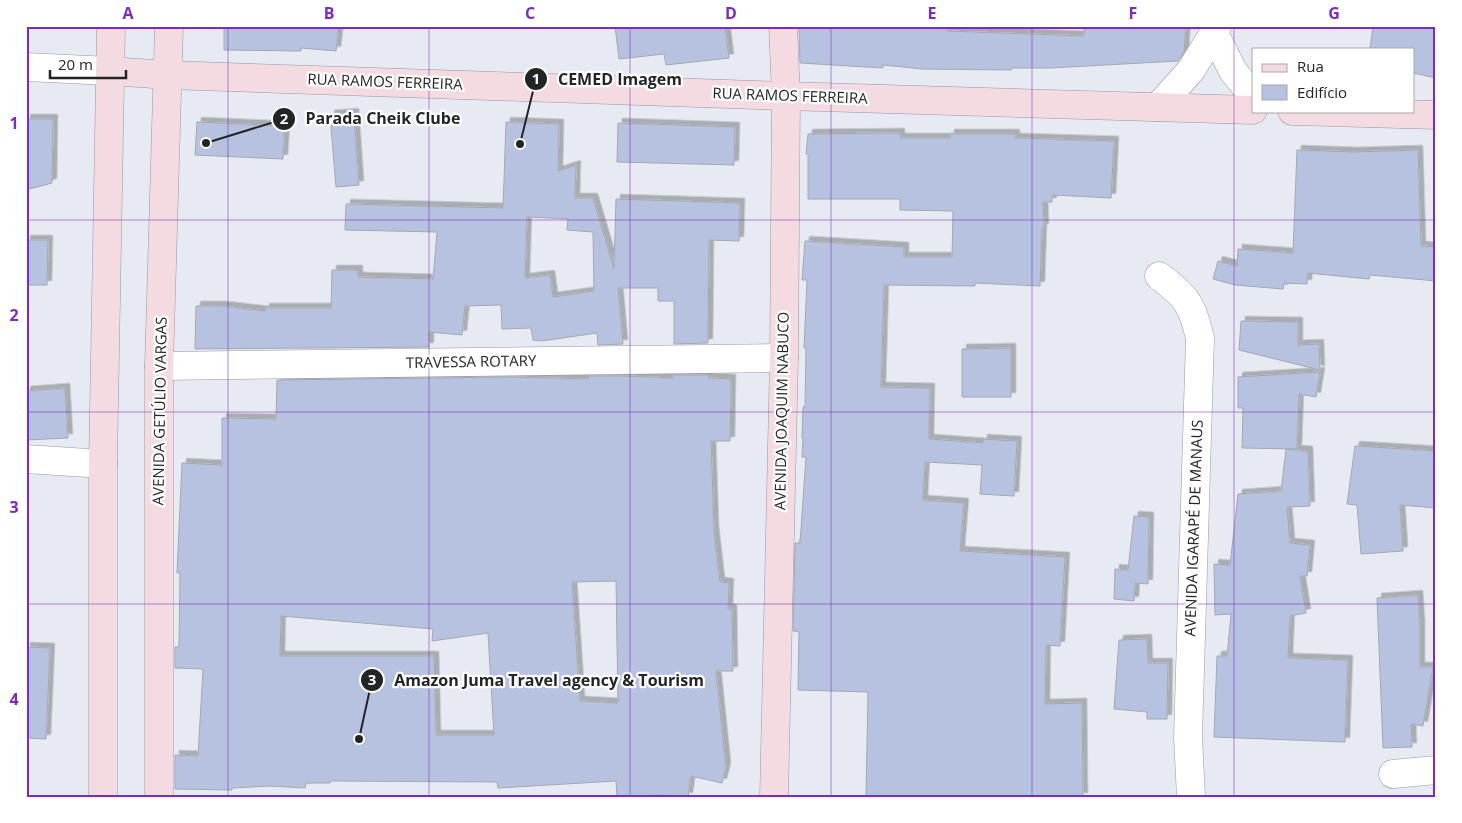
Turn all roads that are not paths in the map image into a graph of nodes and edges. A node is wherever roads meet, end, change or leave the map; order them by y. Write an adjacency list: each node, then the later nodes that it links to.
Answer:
1 (112, 26): 6 (main road)
2 (169, 26): 7 (main road, AVENIDA GETÚLIO VARGAS)
3 (783, 26): 9 (main road, AVENIDA JOAQUIM NABUCO)
4 (1216, 30): 8 (street); 10 (street)
5 (26, 67): 6 (street, RUA RAMOS FERREIRA)
6 (110, 71): 7 (main road, RUA RAMOS FERREIRA); 18 (main road)
7 (168, 75): 9 (main road, RUA RAMOS FERREIRA); 16 (main road, AVENIDA GETÚLIO VARGAS)
8 (1252, 95)
9 (786, 96): 10 (main road, RUA RAMOS FERREIRA); 15 (main road, AVENIDA JOAQUIM NABUCO)
10 (1158, 107): 11 (main road, RUA RAMOS FERREIRA)
11 (1252, 110)
12 (1328, 112): 13 (main road)
13 (1436, 115)
14 (1159, 276): 24 (street, AVENIDA IGARAPÉ DE MANAUS)
15 (784, 358): 16 (street, TRAVESSA ROTARY); 23 (main road, AVENIDA JOAQUIM NABUCO)
16 (159, 366): 22 (main road, AVENIDA GETÚLIO VARGAS)
17 (26, 459): 18 (street)
18 (103, 464): 21 (main road)
19 (1436, 770): 20 (street)
20 (1393, 774)
21 (103, 797)
22 (159, 797)
23 (774, 797)
24 (1191, 797)

